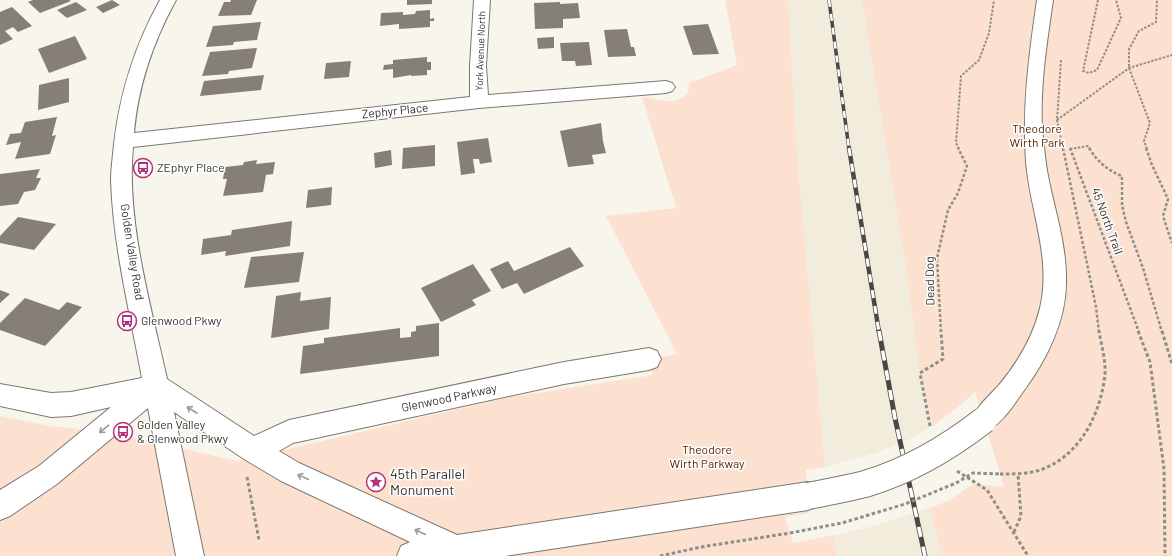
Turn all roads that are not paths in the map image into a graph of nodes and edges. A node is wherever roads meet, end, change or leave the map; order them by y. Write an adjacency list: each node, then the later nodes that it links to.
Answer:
1 (168, 0): 6 (street, Golden Valley Road)
2 (482, 0): 5 (street, York Avenue North)
3 (1045, 0): 12 (street, bridge)
4 (666, 87): 5 (street, Zephyr Place)
5 (479, 102): 6 (street, Zephyr Place)
6 (124, 141): 8 (street, Golden Valley Road)
7 (649, 359): 10 (street, Glenwood Parkway)
8 (156, 386): 9 (street); 10 (street, one-way to 8); 11 (street, one-way to 11); 13 (street, Golden Valley Road)
9 (0, 395)
10 (250, 461): 12 (street, one-way to 10)
11 (0, 506)
12 (450, 552): 14 (street)
13 (190, 556)
14 (411, 556)

